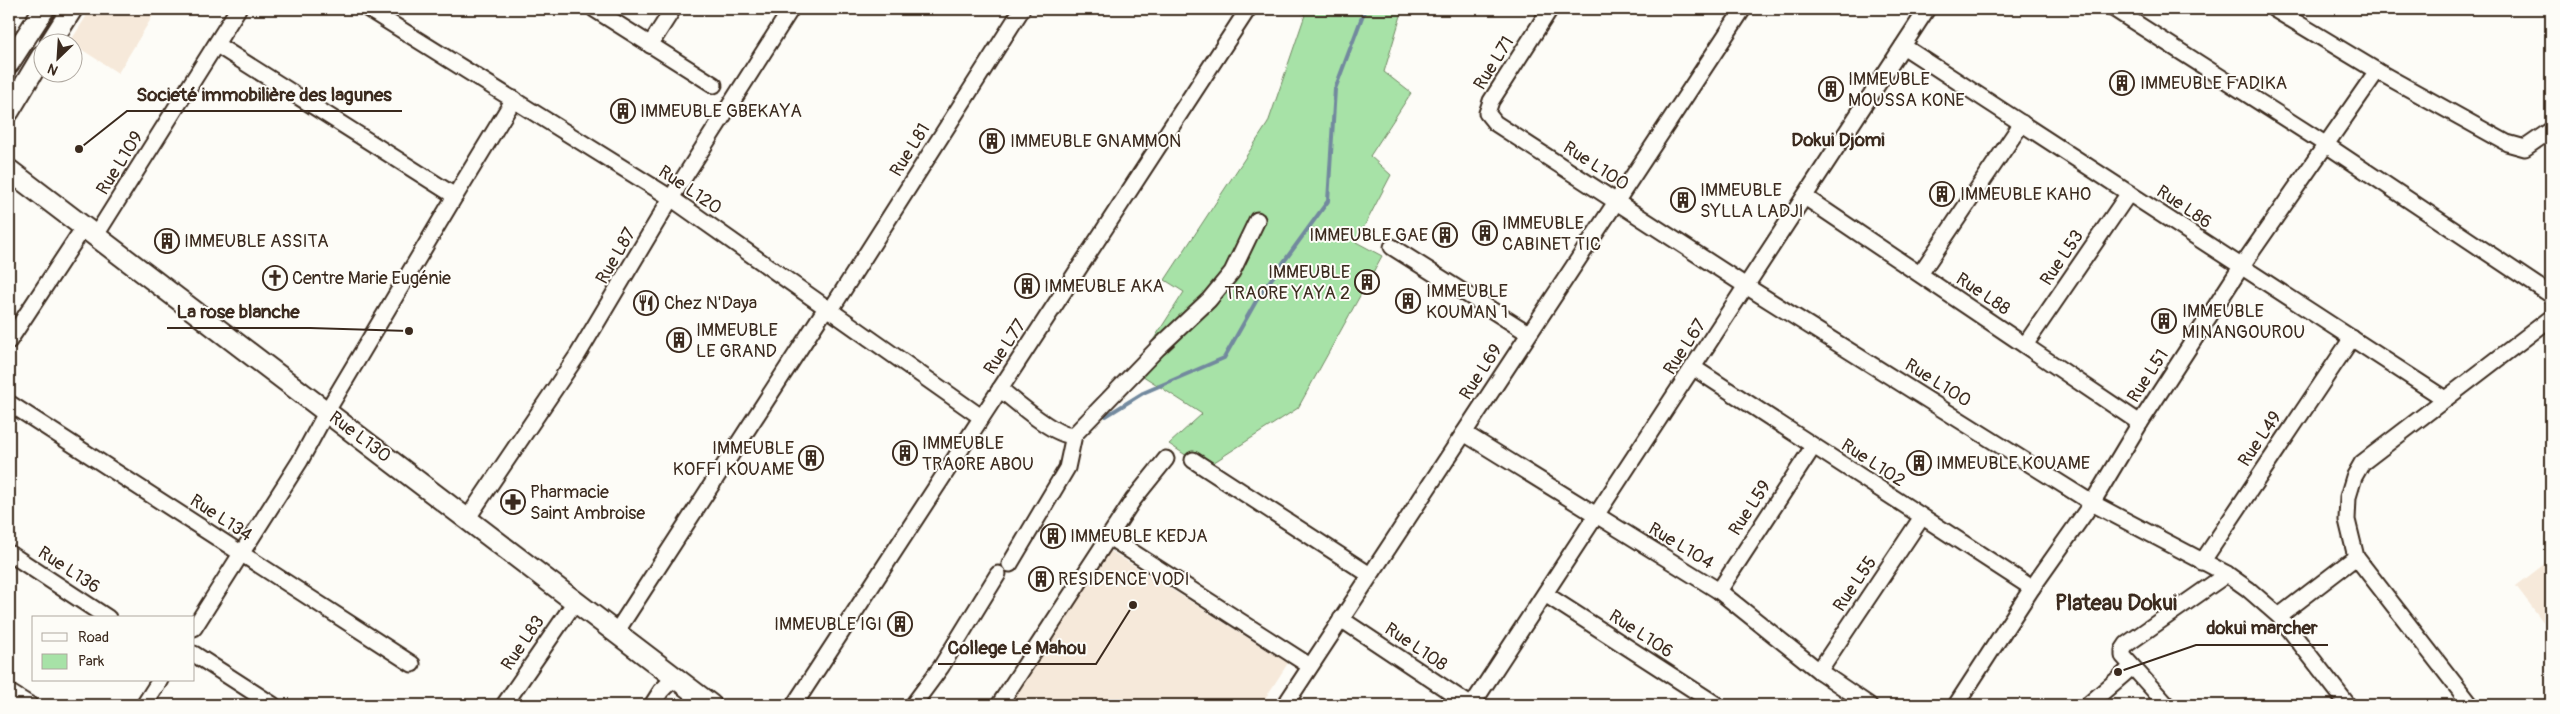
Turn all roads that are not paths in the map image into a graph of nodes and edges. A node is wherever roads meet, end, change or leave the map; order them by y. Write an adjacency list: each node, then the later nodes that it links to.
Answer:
1 (44, 9): 19 (street)
2 (72, 9): 15 (street)
3 (238, 9): 16 (street, Rue L109)
4 (368, 9): 23 (street, Rue L120)
5 (594, 9): 17 (street)
6 (673, 9): 17 (street)
7 (790, 9): 33 (street, Rue L87)
8 (1022, 9): 42 (street, Rue L81)
9 (1248, 9): 49 (street, Rue L77)
10 (1550, 9): 25 (street, Rue L71)
11 (1742, 9): 34 (street, Rue L69)
12 (1927, 9): 18 (street, Rue L67)
13 (2114, 9): 28 (street)
14 (2274, 9): 20 (street)
15 (57, 32)
16 (217, 45): 31 (street); 36 (street, Rue L109)
17 (650, 45): 22 (street)
18 (1903, 46): 26 (street, Rue L86); 32 (street, Rue L67)
19 (9, 63)
20 (2377, 71): 27 (street); 28 (street, Rue L51)
21 (32, 73): 24 (street)
22 (714, 85)
23 (514, 99): 31 (street); 33 (street, Rue L120)
24 (9, 111)
25 (1487, 113): 34 (street, Rue L100)
26 (2022, 123): 30 (street, Rue L86); 39 (street)
27 (2551, 130)
28 (2325, 144): 38 (street, Rue L51); 41 (street)
29 (9, 170): 36 (street, Rue L130)
30 (2129, 193): 38 (street, Rue L86); 47 (street, Rue L53)
31 (454, 196): 52 (street)
32 (1805, 196): 39 (street, Rue L88); 40 (street, Rue L67)
33 (671, 198): 42 (street, Rue L120); 63 (street, Rue L87)
34 (1614, 201): 40 (street, Rue L100); 44 (street, Rue L69)
35 (1257, 220): 56 (street)
36 (90, 231): 46 (street, Rue L109); 52 (street, Rue L130)
37 (1392, 247): 44 (street)
38 (2241, 267): 45 (street, Rue L86); 54 (street, Rue L51)
39 (1920, 274): 47 (street, Rue L88)
40 (1746, 286): 48 (street, Rue L67); 60 (street, Rue L100)
41 (2551, 296)
42 (828, 310): 53 (street, Rue L120); 81 (street, Rue L81)
43 (2551, 318): 50 (street)
44 (1528, 333): 55 (street, Rue L69)
45 (2352, 338): 50 (street, Rue L86); 68 (street, Rue L49)
46 (9, 341)
47 (2025, 345): 54 (street, Rue L88)
48 (1694, 368): 57 (street, Rue L102); 61 (street, Rue L67)
49 (1000, 389): 53 (street, Rue L77); 56 (street)
50 (2445, 399): 67 (street)
51 (9, 403): 65 (street, Rue L134)
52 (326, 411): 63 (street, Rue L130); 65 (street)
53 (982, 416): 96 (street, Rue L77)
54 (2140, 423): 60 (street, Rue L51)
55 (1464, 433): 61 (street, Rue L104); 72 (street, Rue L69)
56 (1074, 435): 69 (street)
57 (1812, 446): 62 (street, Rue L102); 74 (street, Rue L59)
58 (1166, 459): 64 (street)
59 (1193, 460): 72 (street)
60 (2092, 503): 68 (street, Rue L100); 73 (street, Rue L51)
61 (1597, 517): 74 (street, Rue L104); 75 (street, Rue L67)
62 (1922, 517): 73 (street, Rue L102); 86 (street, Rue L55)
63 (467, 519): 76 (street, Rue L130)
64 (1109, 537): 84 (street); 98 (street)
65 (242, 553): 80 (street); 83 (street, Rue L134)
66 (9, 554): 77 (street, Rue L136)
67 (2356, 557): 78 (street); 107 (street)
68 (2202, 562): 71 (street, Rue L100)
69 (1010, 564)
70 (998, 574): 97 (street)
71 (2227, 574): 78 (street, Rue L100); 85 (street)
72 (1370, 575): 79 (street, Rue L69)
73 (2032, 588): 103 (street, Rue L51)
74 (1719, 591): 86 (street, Rue L104)
75 (1545, 594): 100 (street, Rue L67); 101 (street, Rue L106)
76 (575, 602): 81 (street, Rue L130); 93 (street, Rue L83)
77 (105, 616)
78 (2279, 616): 106 (street, Rue L100)
79 (1341, 619): 84 (street, Rue L69); 100 (street, Rue L108)
80 (195, 626)
81 (615, 634): 87 (street, Rue L130)
82 (195, 655): 92 (street)
83 (412, 664)
84 (1310, 666): 99 (street, Rue L69)
85 (2132, 667): 104 (street); 105 (street)
86 (1820, 671): 102 (street, Rue L104)
87 (675, 677): 94 (street); 95 (street, Rue L130)
88 (159, 682): 91 (street)
89 (9, 692): 90 (street)
90 (30, 705)
91 (144, 705)
92 (274, 705)
93 (504, 705)
94 (652, 705)
95 (712, 705)
96 (794, 705)
97 (913, 705)
98 (999, 705)
99 (1285, 705)
100 (1471, 705)
101 (1717, 705)
102 (1869, 705)
103 (1956, 705)
104 (2088, 705)
105 (2167, 705)
106 (2348, 705)
107 (2470, 705)

